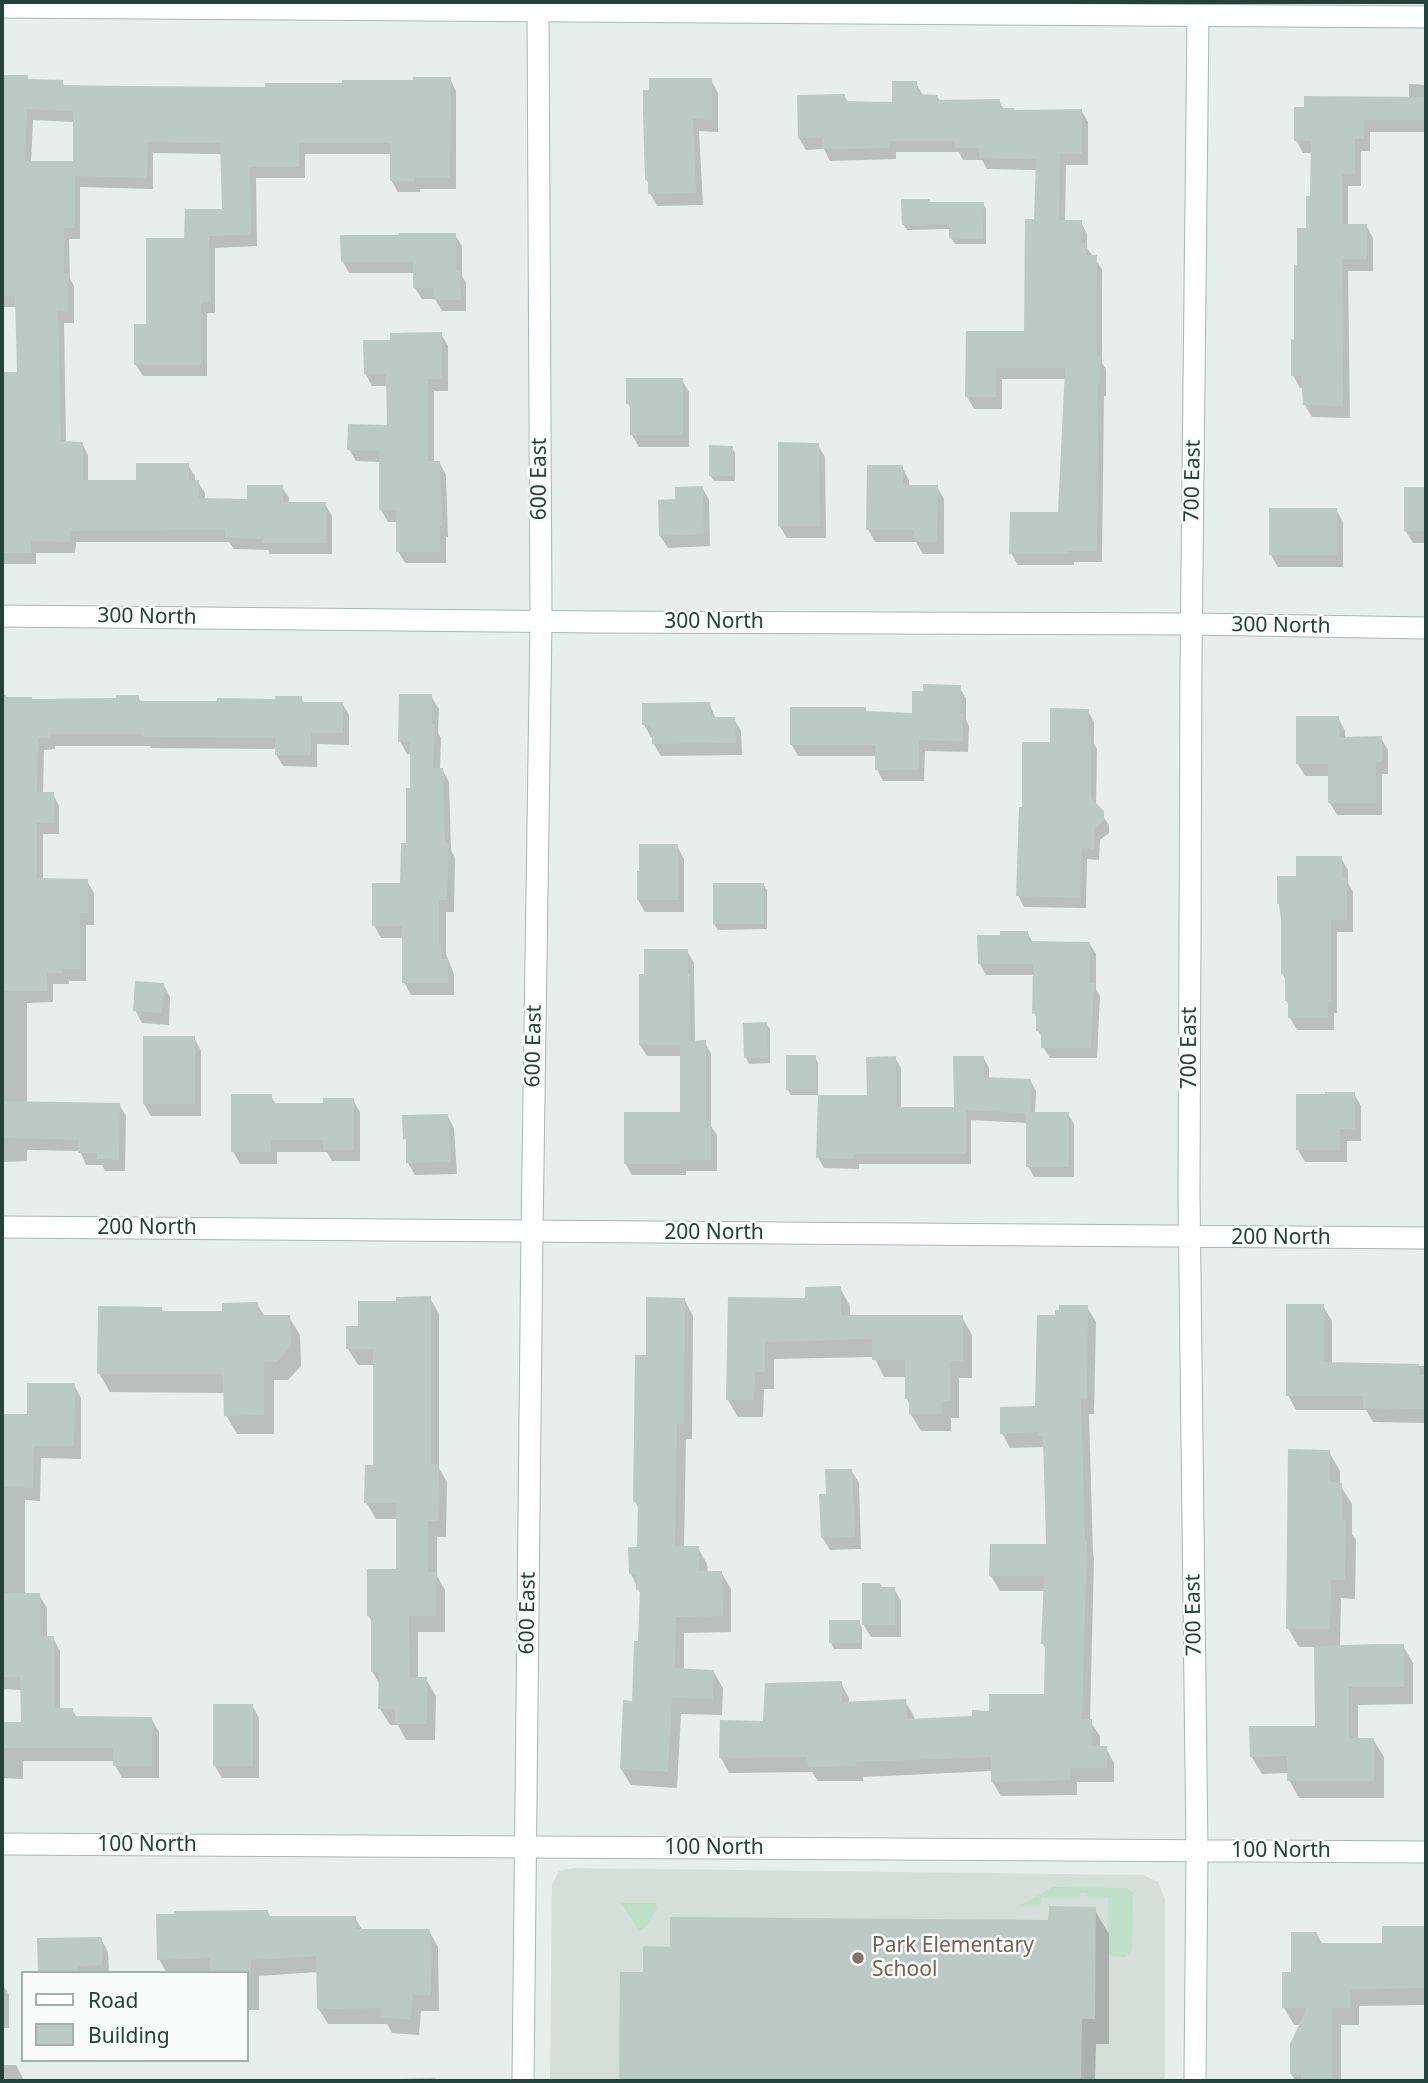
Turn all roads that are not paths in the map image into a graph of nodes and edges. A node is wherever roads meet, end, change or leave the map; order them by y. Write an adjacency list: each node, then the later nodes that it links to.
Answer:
1 (431, 6): 2 (street); 4 (street)
2 (2, 7)
3 (1048, 8): 4 (street); 5 (street)
4 (538, 11): 8 (street, 600 East)
5 (1198, 16): 6 (street); 9 (street, 700 East)
6 (1426, 17)
7 (2, 616): 8 (street, 300 North)
8 (541, 621): 9 (street, 300 North); 12 (street, 600 East)
9 (1192, 625): 10 (street, 300 North); 13 (street, 700 East)
10 (1426, 628)
11 (2, 1227): 12 (street, 200 North)
12 (532, 1232): 13 (street, 200 North); 16 (street, 600 East)
13 (1189, 1237): 14 (street, 200 North); 17 (street, 700 East)
14 (1426, 1238)
15 (2, 1844): 16 (street, 100 North)
16 (526, 1847): 17 (street, 100 North); 19 (street, 600 East)
17 (1197, 1851): 18 (street, 100 North); 20 (street, 700 East)
18 (1426, 1852)
19 (523, 2081)
20 (1195, 2081)

